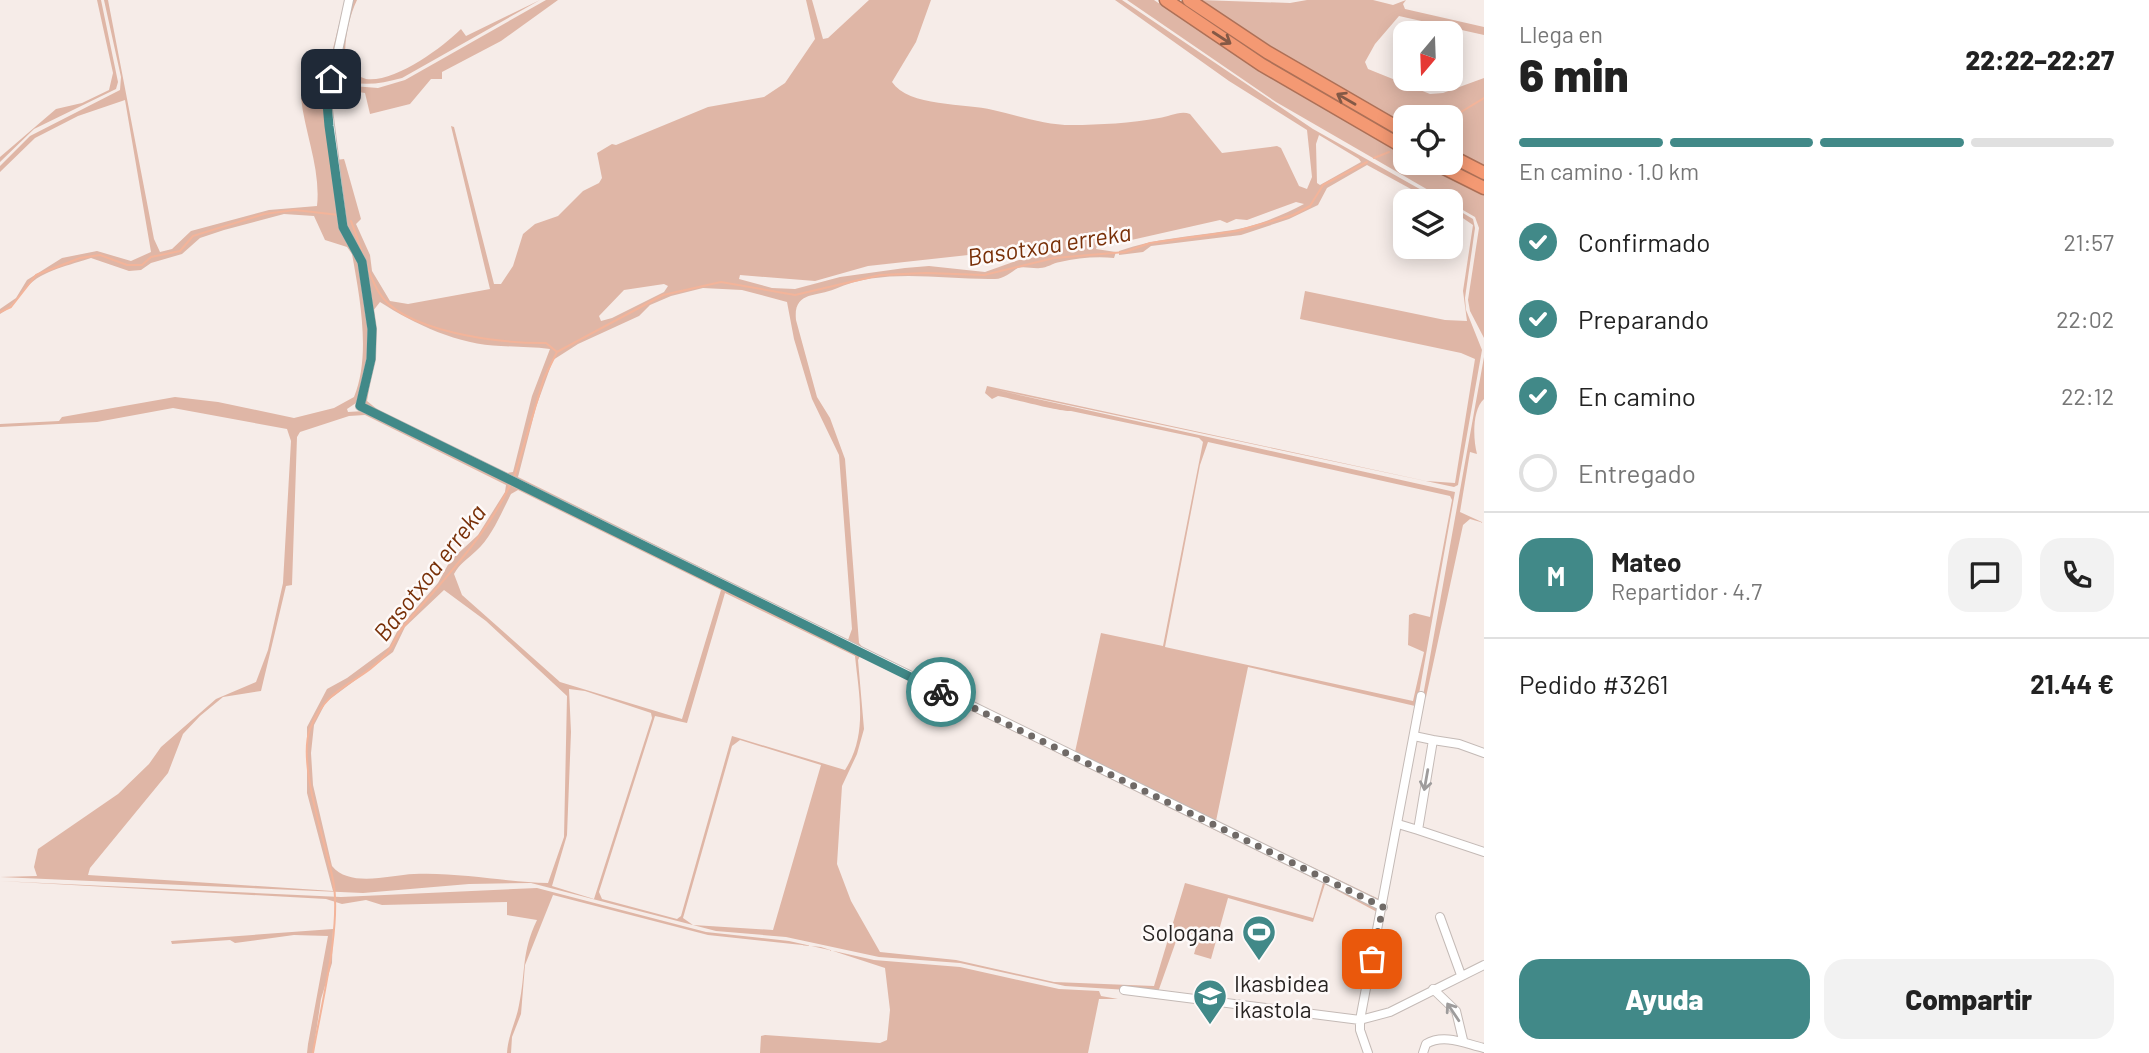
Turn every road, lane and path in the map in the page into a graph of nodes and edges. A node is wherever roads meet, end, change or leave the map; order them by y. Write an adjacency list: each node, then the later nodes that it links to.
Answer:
1 (349, 0): 17 (street)
2 (1166, 0): 5 (highway, one-way to 5)
3 (1189, 0): 4 (highway, one-way to 3)
4 (1393, 125)
5 (1393, 141)
6 (1463, 162): 7 (highway)
7 (1484, 173)
8 (1458, 175): 9 (highway)
9 (1484, 188)
10 (1421, 696): 11 (street)
11 (1414, 736): 12 (street); 14 (street)
12 (1433, 740): 13 (street); 15 (street, one-way to 15)
13 (1484, 754)
14 (1398, 824): 15 (street); 17 (street)
15 (1418, 830): 16 (street)
16 (1484, 852)
17 (1383, 907): 23 (street)
18 (1440, 917): 20 (street)
19 (1484, 965): 20 (street)
20 (1461, 975): 21 (street)
21 (1433, 989): 23 (street); 24 (street, one-way to 21)
22 (1124, 990): 23 (street)
23 (1360, 1020): 27 (street)
24 (1463, 1040): 26 (street); 28 (street)
25 (1484, 1048): 26 (street)
26 (1471, 1049)
27 (1368, 1053)
28 (1423, 1053)

